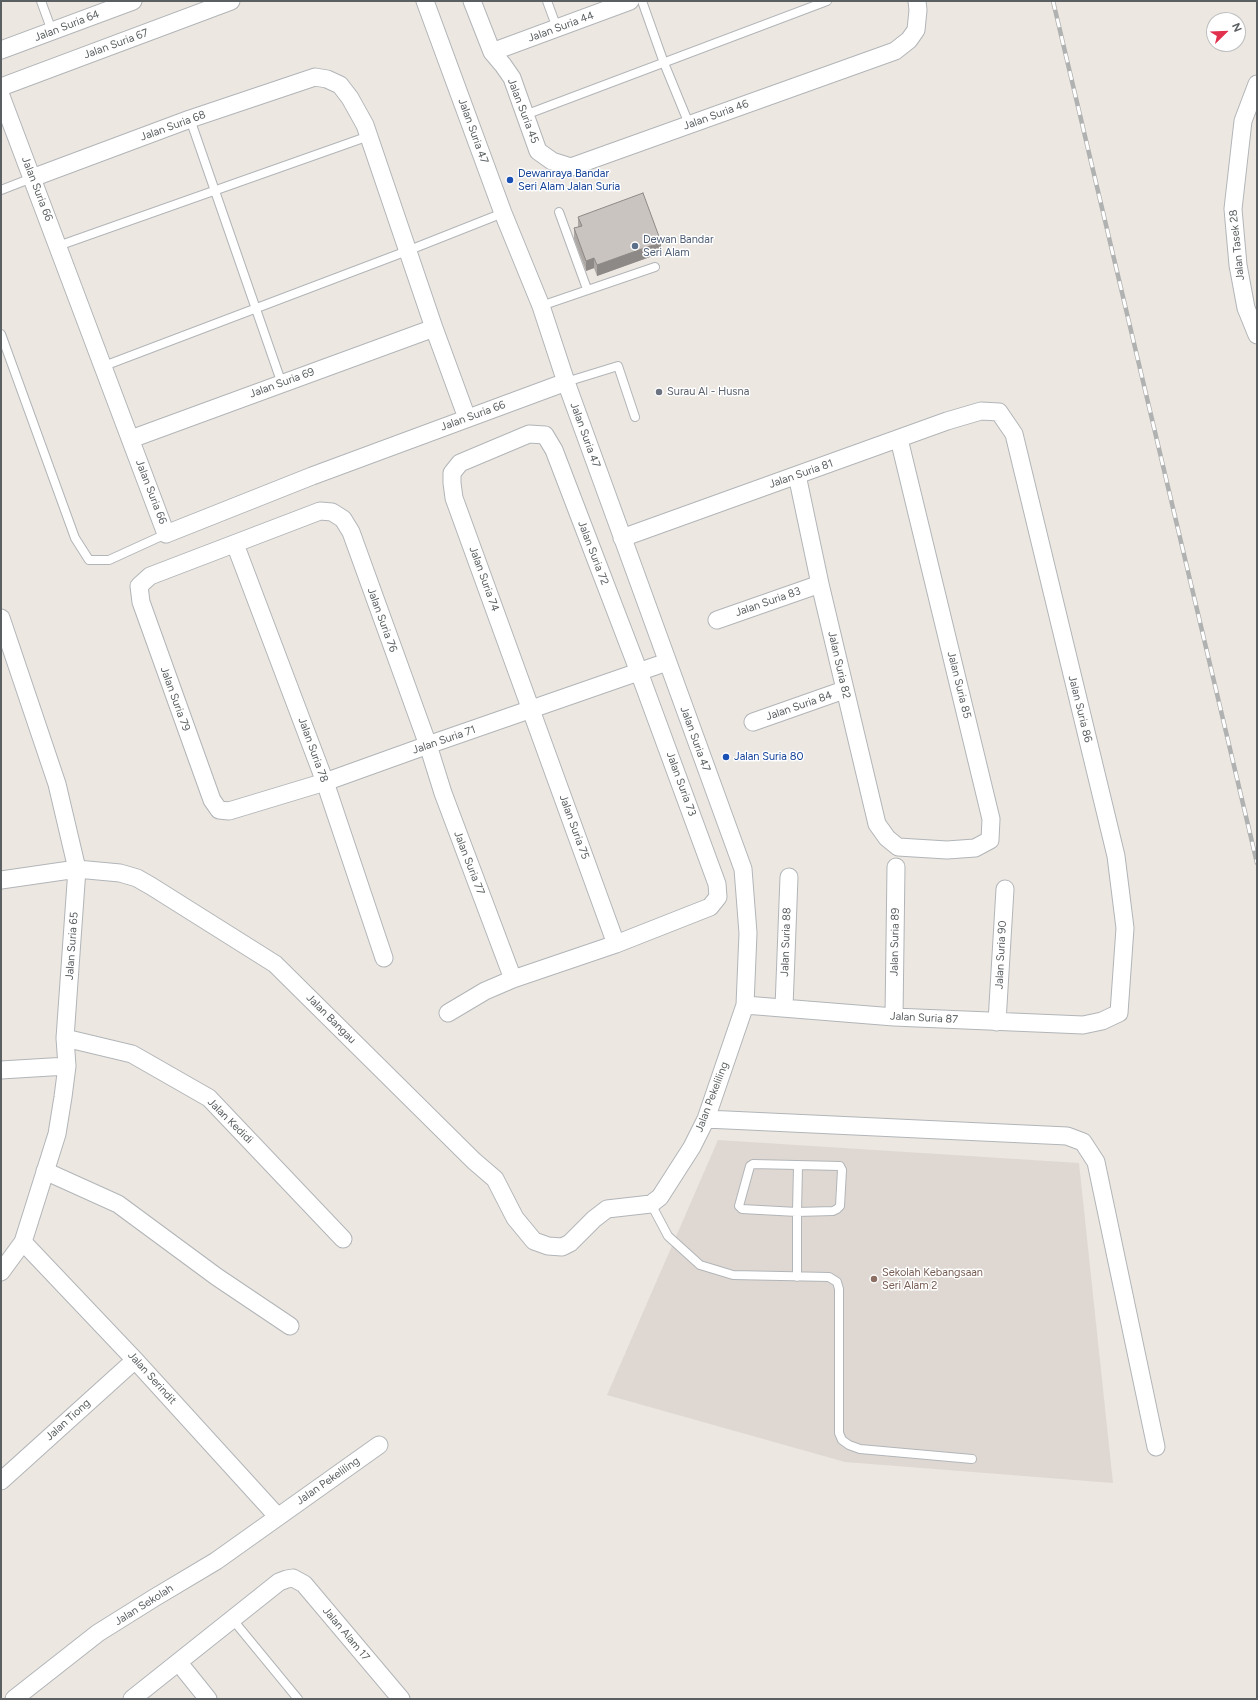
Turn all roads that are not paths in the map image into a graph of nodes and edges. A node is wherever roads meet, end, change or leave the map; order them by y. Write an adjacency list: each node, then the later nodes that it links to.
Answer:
1 (41, 1): 12 (lane)
2 (133, 1): 12 (street, Jalan Suria 64)
3 (231, 1): 17 (street, Jalan Suria 67)
4 (425, 1): 29 (street, Jalan Suria 47)
5 (472, 1): 14 (street, Jalan Suria 45)
6 (547, 1): 11 (lane)
7 (630, 1): 11 (street, Jalan Suria 44)
8 (642, 1): 15 (lane)
9 (827, 1): 15 (lane)
10 (916, 1): 22 (street, Jalan Suria 46)
11 (557, 28): 14 (street, Jalan Suria 44)
12 (52, 31): 13 (street, Jalan Suria 64)
13 (1, 50)
14 (492, 52): 20 (street, Jalan Suria 45)
15 (664, 63): 20 (lane); 22 (lane)
16 (1257, 84): 19 (street, Jalan Tasek 28)
17 (1, 87)
18 (1, 96): 25 (street, Jalan Suria 66)
19 (1252, 110): 38 (street, Jalan Tasek 28)
20 (525, 116): 24 (street, Jalan Suria 45)
21 (190, 119): 23 (street, Jalan Suria 68); 25 (street, Jalan Suria 68); 27 (lane)
22 (689, 124): 24 (street, Jalan Suria 46)
23 (369, 136): 27 (lane); 31 (street)
24 (538, 151)
25 (32, 178): 26 (lane); 30 (street, Jalan Suria 66)
26 (1, 190)
27 (215, 191): 30 (lane); 35 (lane)
28 (559, 212): 33 (lane)
29 (503, 213): 31 (lane); 34 (street, Jalan Suria 47)
30 (58, 246): 39 (street, Jalan Suria 66)
31 (408, 251): 35 (lane); 36 (street)
32 (655, 267): 33 (lane)
33 (587, 289): 34 (lane)
34 (541, 306): 40 (street, Jalan Suria 47)
35 (256, 308): 39 (lane); 41 (lane)
36 (434, 328): 41 (street, Jalan Suria 69); 44 (street)
37 (1, 334): 49 (lane)
38 (1257, 335)
39 (104, 366): 46 (street, Jalan Suria 66)
40 (566, 382): 43 (lane); 44 (street, Jalan Suria 66); 50 (street, Jalan Suria 47)
41 (282, 384): 46 (street, Jalan Suria 69)
42 (981, 411): 47 (street, Jalan Suria 81); 77 (street, Jalan Suria 86)
43 (635, 417)
44 (467, 418): 49 (street, Jalan Suria 66)
45 (545, 435): 56 (street, Jalan Suria 72); 58 (street, Jalan Suria 74)
46 (131, 439): 49 (street, Jalan Suria 66)
47 (899, 439): 48 (street, Jalan Suria 81); 63 (street, Jalan Suria 85)
48 (797, 475): 50 (street, Jalan Suria 81); 52 (street, Jalan Suria 82)
49 (166, 534)
50 (622, 538): 55 (street, Jalan Suria 47)
51 (235, 544): 60 (street, Jalan Suria 76); 61 (street, Jalan Suria 78); 62 (street, Jalan Suria 79)
52 (820, 584): 54 (street, Jalan Suria 83); 57 (street, Jalan Suria 82)
53 (1, 618): 65 (street, Jalan Suria 65)
54 (716, 620)
55 (667, 662): 56 (street, Jalan Suria 71); 66 (street, Jalan Suria 47)
56 (639, 672): 58 (street, Jalan Suria 71); 70 (street, Jalan Suria 73)
57 (844, 690): 59 (street, Jalan Suria 84); 63 (street, Jalan Suria 82)
58 (532, 710): 60 (street, Jalan Suria 71); 70 (street, Jalan Suria 75)
59 (753, 722)
60 (428, 745): 61 (street, Jalan Suria 71); 72 (street, Jalan Suria 77)
61 (325, 782): 62 (street, Jalan Suria 71); 71 (street, Jalan Suria 78)
62 (219, 810)
63 (898, 847)
64 (896, 867): 76 (street, Jalan Suria 89)
65 (78, 869): 68 (street, Jalan Bangau); 79 (street, Jalan Suria 65); 85 (street, Jalan Bangau)
66 (743, 869): 73 (street, Jalan Pekeliling)
67 (789, 876): 74 (street, Jalan Suria 88)
68 (1, 880)
69 (1005, 889): 78 (street, Jalan Suria 90)
70 (616, 944): 72 (street)
71 (384, 958)
72 (513, 979): 75 (street)
73 (745, 1005): 74 (street, Jalan Suria 87); 82 (street, Jalan Pekeliling)
74 (784, 1008): 76 (street, Jalan Suria 87)
75 (448, 1013)
76 (894, 1017): 78 (street, Jalan Suria 87)
77 (1102, 1021): 78 (street, Jalan Suria 87)
78 (997, 1022)
79 (65, 1038): 80 (street, Jalan Suria 65); 87 (street, Jalan Kedidi)
80 (67, 1066): 81 (street); 84 (street, Jalan Suria 65)
81 (1, 1070)
82 (706, 1119): 85 (street, Jalan Pekeliling); 94 (street)
83 (798, 1166): 86 (lane); 86 (lane); 86 (lane)
84 (45, 1171): 88 (street, Jalan Suria 65); 91 (street)
85 (652, 1204): 90 (lane)
86 (797, 1212): 90 (lane)
87 (344, 1239)
88 (23, 1242): 89 (street, Jalan Suria 65); 92 (street, Jalan Serindit)
89 (1, 1272)
90 (797, 1277): 95 (lane)
91 (290, 1326)
92 (135, 1360): 96 (street, Jalan Tiong); 97 (street, Jalan Serindit)
93 (379, 1446): 97 (street, Jalan Pekeliling)
94 (1156, 1447)
95 (972, 1459)
96 (1, 1481)
97 (278, 1517): 100 (street, Jalan Sekolah)
98 (233, 1620): 99 (street); 103 (lane); 104 (street, Jalan Alam 17)
99 (178, 1663): 101 (street); 102 (street)
100 (14, 1699)
101 (132, 1699)
102 (208, 1699)
103 (298, 1699)
104 (401, 1699)

